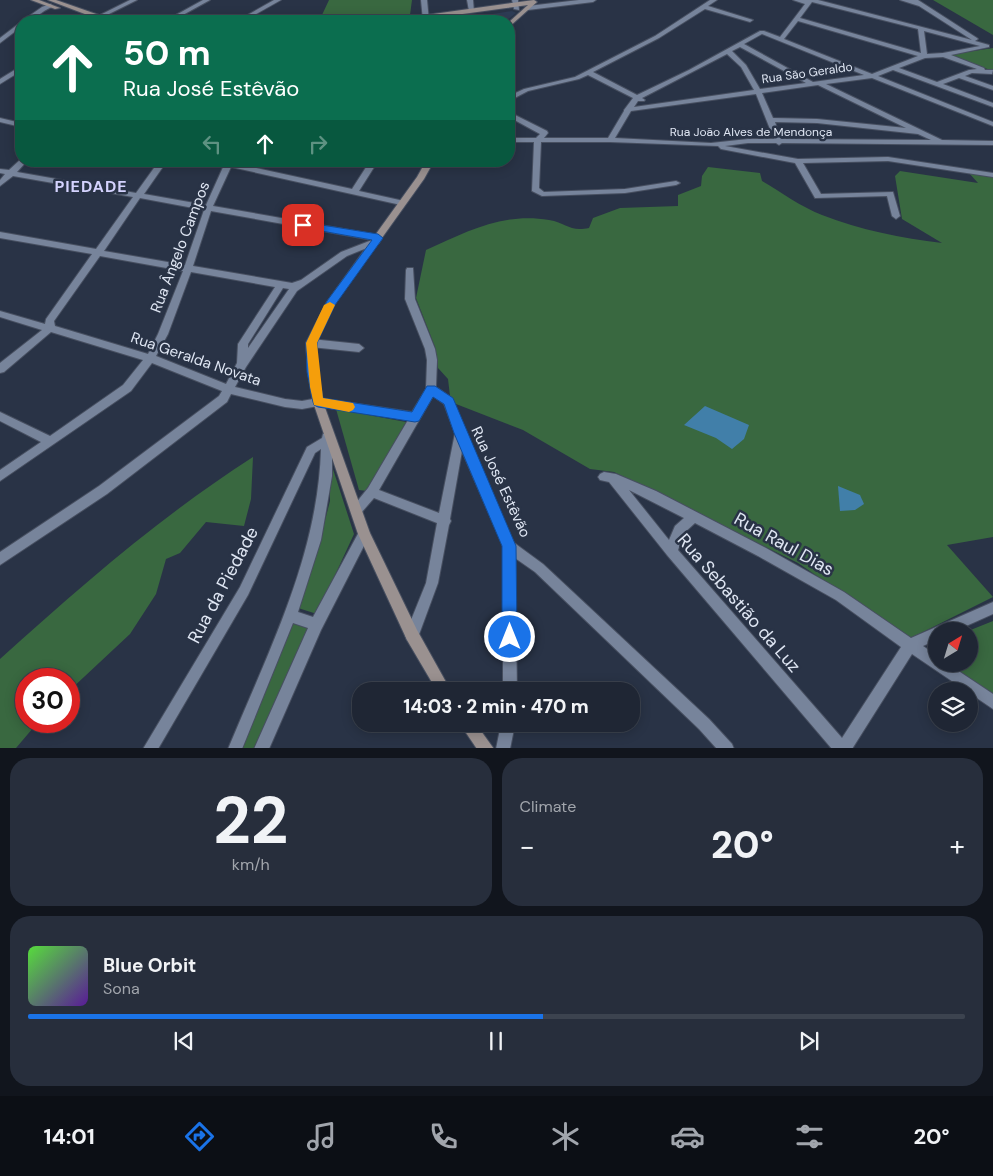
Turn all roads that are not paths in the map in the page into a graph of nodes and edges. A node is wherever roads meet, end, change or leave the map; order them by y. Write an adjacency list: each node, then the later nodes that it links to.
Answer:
1 (34, 0): 12 (street)
2 (134, 0): 22 (street)
3 (207, 0): 23 (street)
4 (278, 0): 24 (street)
5 (424, 0): 25 (street)
6 (470, 0): 18 (street)
7 (593, 0): 17 (street)
8 (714, 0): 16 (street)
9 (796, 0): 13 (street)
10 (904, 0): 14 (street)
11 (536, 1): 15 (street); 17 (street)
12 (51, 2): 19 (street); 20 (street); 21 (street)
13 (810, 2): 30 (street); 32 (street)
14 (916, 2): 38 (street)
15 (516, 4): 17 (street); 18 (street); 27 (street)
16 (705, 7): 29 (street); 44 (street)
17 (528, 8): 28 (street)
18 (472, 11): 26 (street)
19 (33, 15)
20 (78, 15)
21 (92, 15)
22 (102, 15)
23 (179, 15)
24 (251, 15)
25 (427, 15)
26 (452, 15)
27 (456, 15)
28 (515, 19)
29 (750, 20)
30 (798, 20): 35 (street); 41 (street)
31 (15, 28): 34 (street)
32 (921, 29): 38 (street); 41 (street)
33 (0, 32): 34 (street)
34 (9, 33): 36 (street)
35 (781, 39): 37 (street); 47 (street)
36 (0, 41)
37 (739, 44): 39 (street); 50 (street)
38 (987, 46): 40 (street, Rua São Geraldo)
39 (728, 51): 53 (street); 55 (street)
40 (943, 55): 41 (street, Rua São Geraldo); 45 (street)
41 (924, 56): 42 (street, Rua São Geraldo)
42 (893, 68): 47 (street, Rua São Geraldo); 51 (street)
43 (0, 72): 46 (street)
44 (587, 72): 54 (street); 55 (street)
45 (992, 72): 48 (street)
46 (13, 73): 49 (street)
47 (872, 76): 50 (street, Rua São Geraldo); 63 (street)
48 (960, 76): 51 (street); 52 (street)
49 (0, 82)
50 (815, 84): 53 (street, Rua São Geraldo); 64 (street)
51 (937, 84): 57 (street)
52 (993, 88)
53 (758, 92): 56 (street, Rua São Geraldo); 61 (street)
54 (515, 96)
55 (636, 98): 56 (street); 58 (street)
56 (659, 105): 58 (street, Rua São Geraldo)
57 (993, 106)
58 (627, 110): 67 (street)
59 (515, 117): 66 (street)
60 (0, 120): 62 (street)
61 (770, 120): 64 (street); 68 (street)
62 (15, 123)
63 (993, 124)
64 (920, 132): 70 (street)
65 (515, 140): 66 (street, Rua João Alves de Mendonça)
66 (538, 140): 67 (street, Rua João Alves de Mendonça); 82 (street)
67 (610, 140): 71 (street, Rua João Alves de Mendonça)
68 (779, 143): 70 (street, Rua João Alves de Mendonça); 71 (street, Rua João Alves de Mendonça)
69 (993, 143): 70 (street, Rua João Alves de Mendonça)
70 (943, 144)
71 (710, 145): 72 (street)
72 (798, 162): 81 (street); 88 (street)
73 (16, 167): 80 (street)
74 (159, 167): 85 (street)
75 (227, 167): 87 (street, Rua Ângelo Campos)
76 (250, 167): 84 (street)
77 (370, 167): 84 (street)
78 (427, 167): 86 (street)
79 (0, 172): 80 (street)
80 (10, 173): 83 (street); 85 (street)
81 (993, 175)
82 (676, 183)
83 (0, 184)
84 (355, 192): 86 (street)
85 (139, 196): 87 (street); 91 (street)
86 (402, 204): 90 (street)
87 (208, 209): 90 (street); 92 (street, Rua Ângelo Campos)
88 (896, 216)
89 (0, 235): 91 (street)
90 (377, 239): 95 (street); 98 (street)
91 (97, 253): 92 (street); 97 (street)
92 (188, 270): 94 (street); 100 (street, Rua Ângelo Campos)
93 (410, 270): 104 (street)
94 (282, 285): 95 (street); 101 (street)
95 (298, 286): 101 (street)
96 (0, 314): 97 (street, Rua Geralda Novata)
97 (50, 328): 100 (street, Rua Geralda Novata); 102 (street)
98 (311, 343): 99 (street); 105 (street)
99 (358, 348)
100 (150, 358): 103 (street, Rua Geralda Novata); 110 (street, Rua Ângelo Campos)
101 (242, 364): 103 (street)
102 (0, 369)
103 (227, 389): 105 (street, Rua Geralda Novata); 122 (street)
104 (431, 389): 107 (street); 108 (street, Rua José Estêvão)
105 (318, 402): 107 (street, Rua Geralda Novata); 109 (street)
106 (0, 416): 110 (street)
107 (415, 417): 113 (street)
108 (460, 433): 118 (street); 120 (street, Rua José Estêvão)
109 (327, 434): 115 (street); 124 (street); 137 (street, Rua da Piedade)
110 (50, 441): 111 (street, Rua Ângelo Campos)
111 (0, 476)
112 (608, 477): 114 (street, Rua Raul Dias); 116 (street, Rua Sebastião da Luz)
113 (372, 492): 115 (street); 118 (street)
114 (652, 495): 116 (street); 117 (street, Rua Raul Dias)
115 (357, 509): 119 (street)
116 (637, 509): 121 (street, Rua Sebastião da Luz)
117 (693, 517): 121 (street); 129 (street, Rua Raul Dias)
118 (445, 521): 127 (street)
119 (364, 534): 126 (street); 127 (street)
120 (509, 546): 133 (street); 142 (street, Rua José Estêvão)
121 (670, 551): 143 (street, Rua Sebastião da Luz)
122 (0, 559)
123 (993, 608): 125 (street)
124 (290, 615): 126 (street); 138 (street)
125 (961, 622)
126 (316, 625): 139 (street)
127 (412, 635): 132 (street)
128 (928, 637): 129 (street)
129 (910, 645): 130 (street, Rua Raul Dias); 143 (street)
130 (928, 657)
131 (950, 672): 134 (street, Rua Raul Dias)
132 (439, 682)
133 (510, 682)
134 (993, 702)
135 (473, 732): 140 (street)
136 (506, 732): 141 (street)
137 (150, 748)
138 (235, 748)
139 (261, 748)
140 (486, 748)
141 (503, 748)
142 (727, 748)
143 (843, 748)

